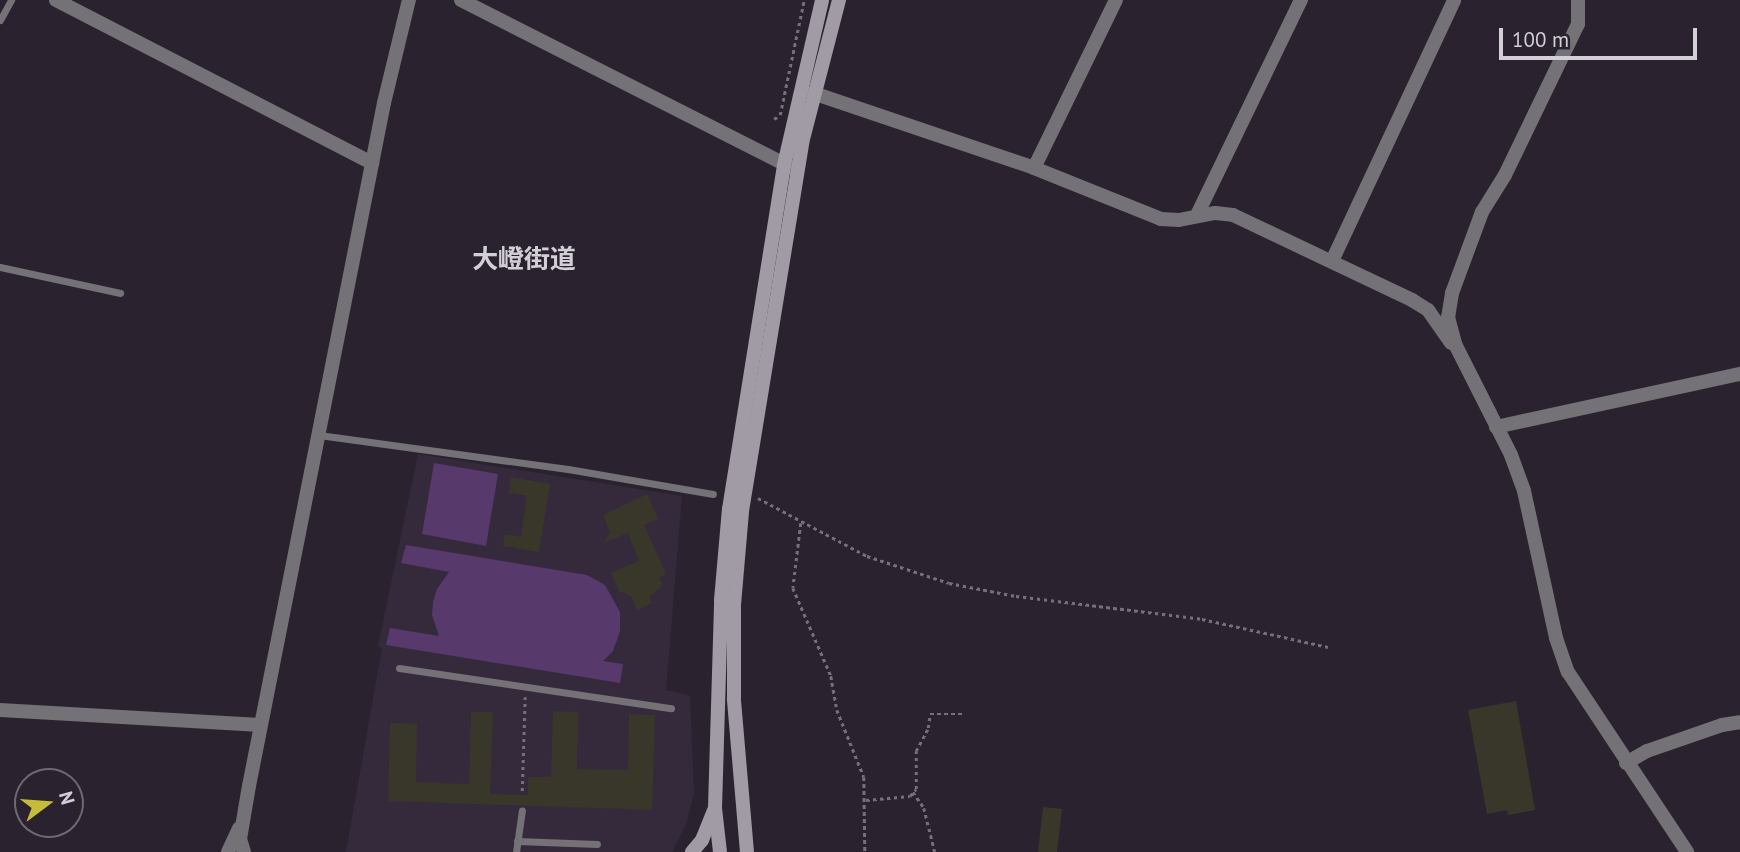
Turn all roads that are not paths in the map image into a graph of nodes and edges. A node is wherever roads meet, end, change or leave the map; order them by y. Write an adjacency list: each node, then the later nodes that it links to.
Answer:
1 (11, 0): 11 (lane)
2 (56, 0): 13 (street)
3 (409, 0): 13 (street)
4 (461, 0): 14 (street)
5 (822, 0): 14 (main road)
6 (839, 0): 12 (main road)
7 (1116, 0): 15 (street)
8 (1301, 0): 16 (street)
9 (1454, 0): 17 (street)
10 (1578, 0): 20 (street)
11 (0, 20)
12 (813, 93): 14 (main road); 15 (street)
13 (372, 163): 25 (street)
14 (791, 168): 33 (main road); 43 (main road)
15 (1034, 168): 16 (street)
16 (1197, 215): 17 (street)
17 (1332, 261): 21 (street)
18 (0, 267): 19 (lane)
19 (120, 293)
20 (1452, 296): 21 (street); 22 (street)
21 (1427, 310): 22 (street)
22 (1468, 371): 24 (street)
23 (1740, 374): 24 (street)
24 (1496, 427): 32 (street)
25 (319, 435): 26 (lane); 31 (street)
26 (713, 494)
27 (399, 668): 28 (lane)
28 (671, 708)
29 (0, 710): 31 (street)
30 (1740, 722): 32 (street)
31 (261, 725): 35 (street)
32 (1626, 763): 44 (street)
33 (715, 808): 41 (main road); 42 (main road)
34 (522, 810): 36 (lane)
35 (243, 821): 38 (street); 39 (street)
36 (517, 841): 37 (lane); 40 (lane)
37 (597, 844)
38 (228, 852)
39 (244, 852)
40 (516, 852)
41 (692, 852)
42 (720, 852)
43 (747, 852)
44 (1688, 852)

